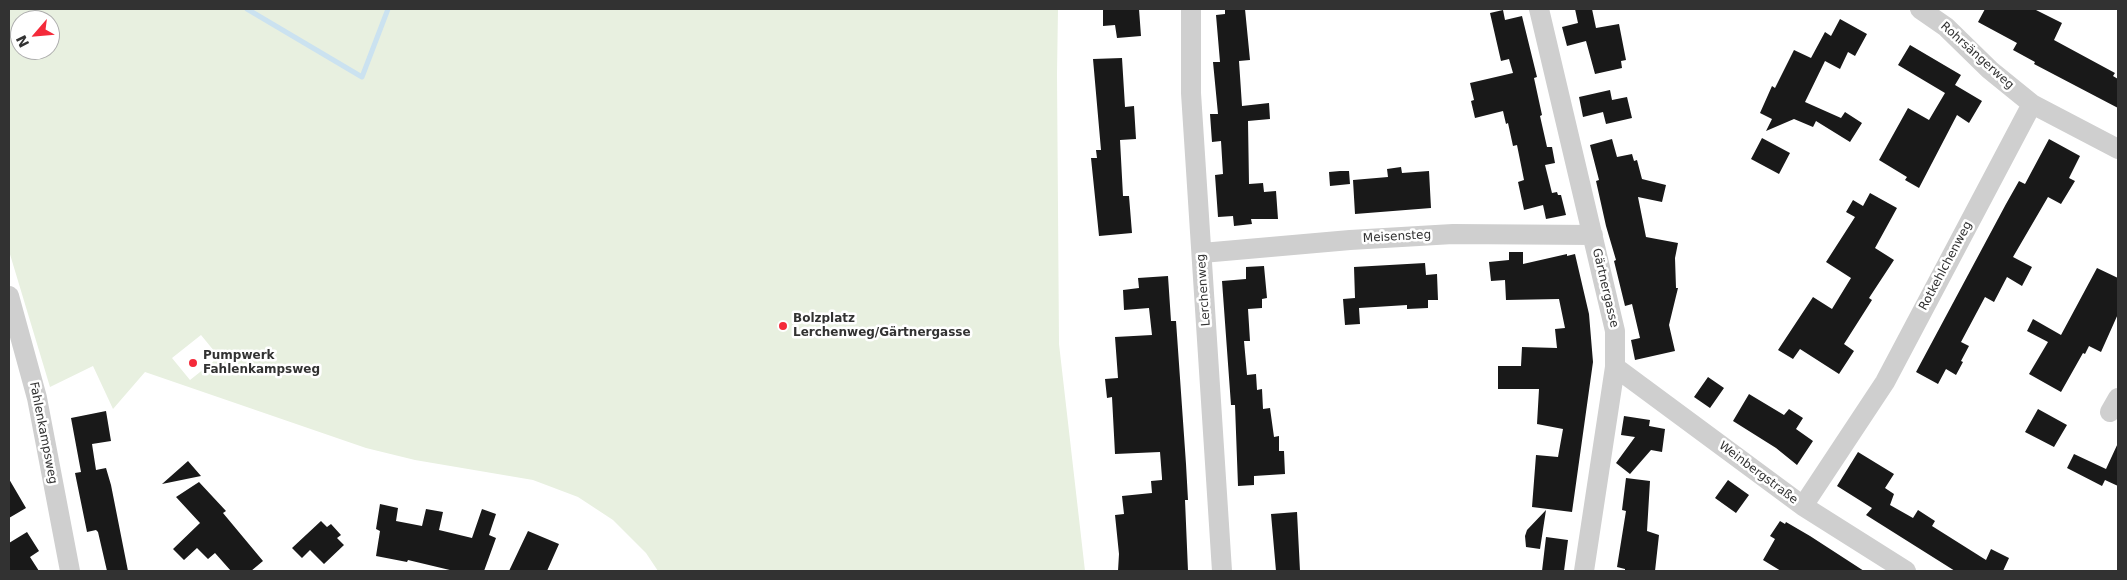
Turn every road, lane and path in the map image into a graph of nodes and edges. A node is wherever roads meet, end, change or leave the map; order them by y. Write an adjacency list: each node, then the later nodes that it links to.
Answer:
1 (1191, 9): 7 (street, Lerchenweg)
2 (1539, 9): 6 (street, Gärtnergasse)
3 (1920, 9): 4 (street, Rohrsängerweg)
4 (2032, 104): 5 (street); 10 (street, Rotkehlchenweg)
5 (2118, 150)
6 (1593, 235): 7 (street, Meisensteg); 9 (street, Gärtnergasse)
7 (1202, 253): 12 (street, Lerchenweg)
8 (9, 296): 11 (street, Fahlenkampsweg)
9 (1615, 367): 10 (street, Weinbergstraße); 13 (street, Gärtnergasse)
10 (1803, 506): 14 (street, Weinbergstraße)
11 (70, 571)
12 (1222, 571)
13 (1584, 571)
14 (1906, 571)

